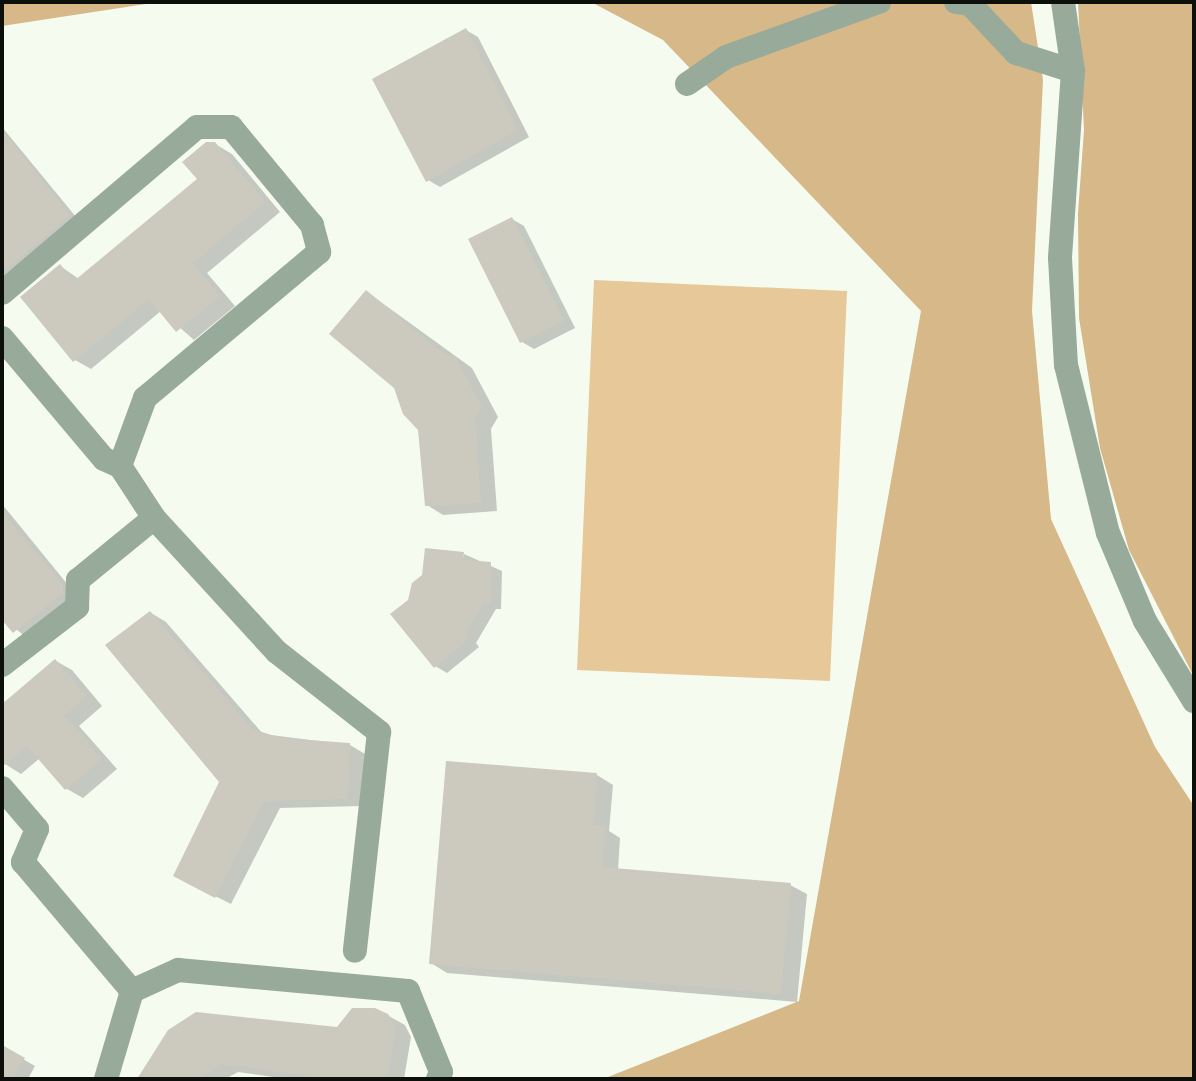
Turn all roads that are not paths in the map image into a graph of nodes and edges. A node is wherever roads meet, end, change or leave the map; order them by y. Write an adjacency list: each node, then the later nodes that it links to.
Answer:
1 (879, 2): 5 (street)
2 (956, 2): 4 (street)
3 (1063, 2): 4 (street)
4 (1073, 71): 11 (street)
5 (687, 84)
6 (2, 293): 8 (street)
7 (2, 338): 8 (street)
8 (120, 466): 9 (street)
9 (154, 518): 10 (street); 13 (street)
10 (2, 665)
11 (1194, 701)
12 (2, 788): 14 (street)
13 (355, 951)
14 (132, 991): 15 (street); 16 (street)
15 (106, 1079)
16 (438, 1079)

